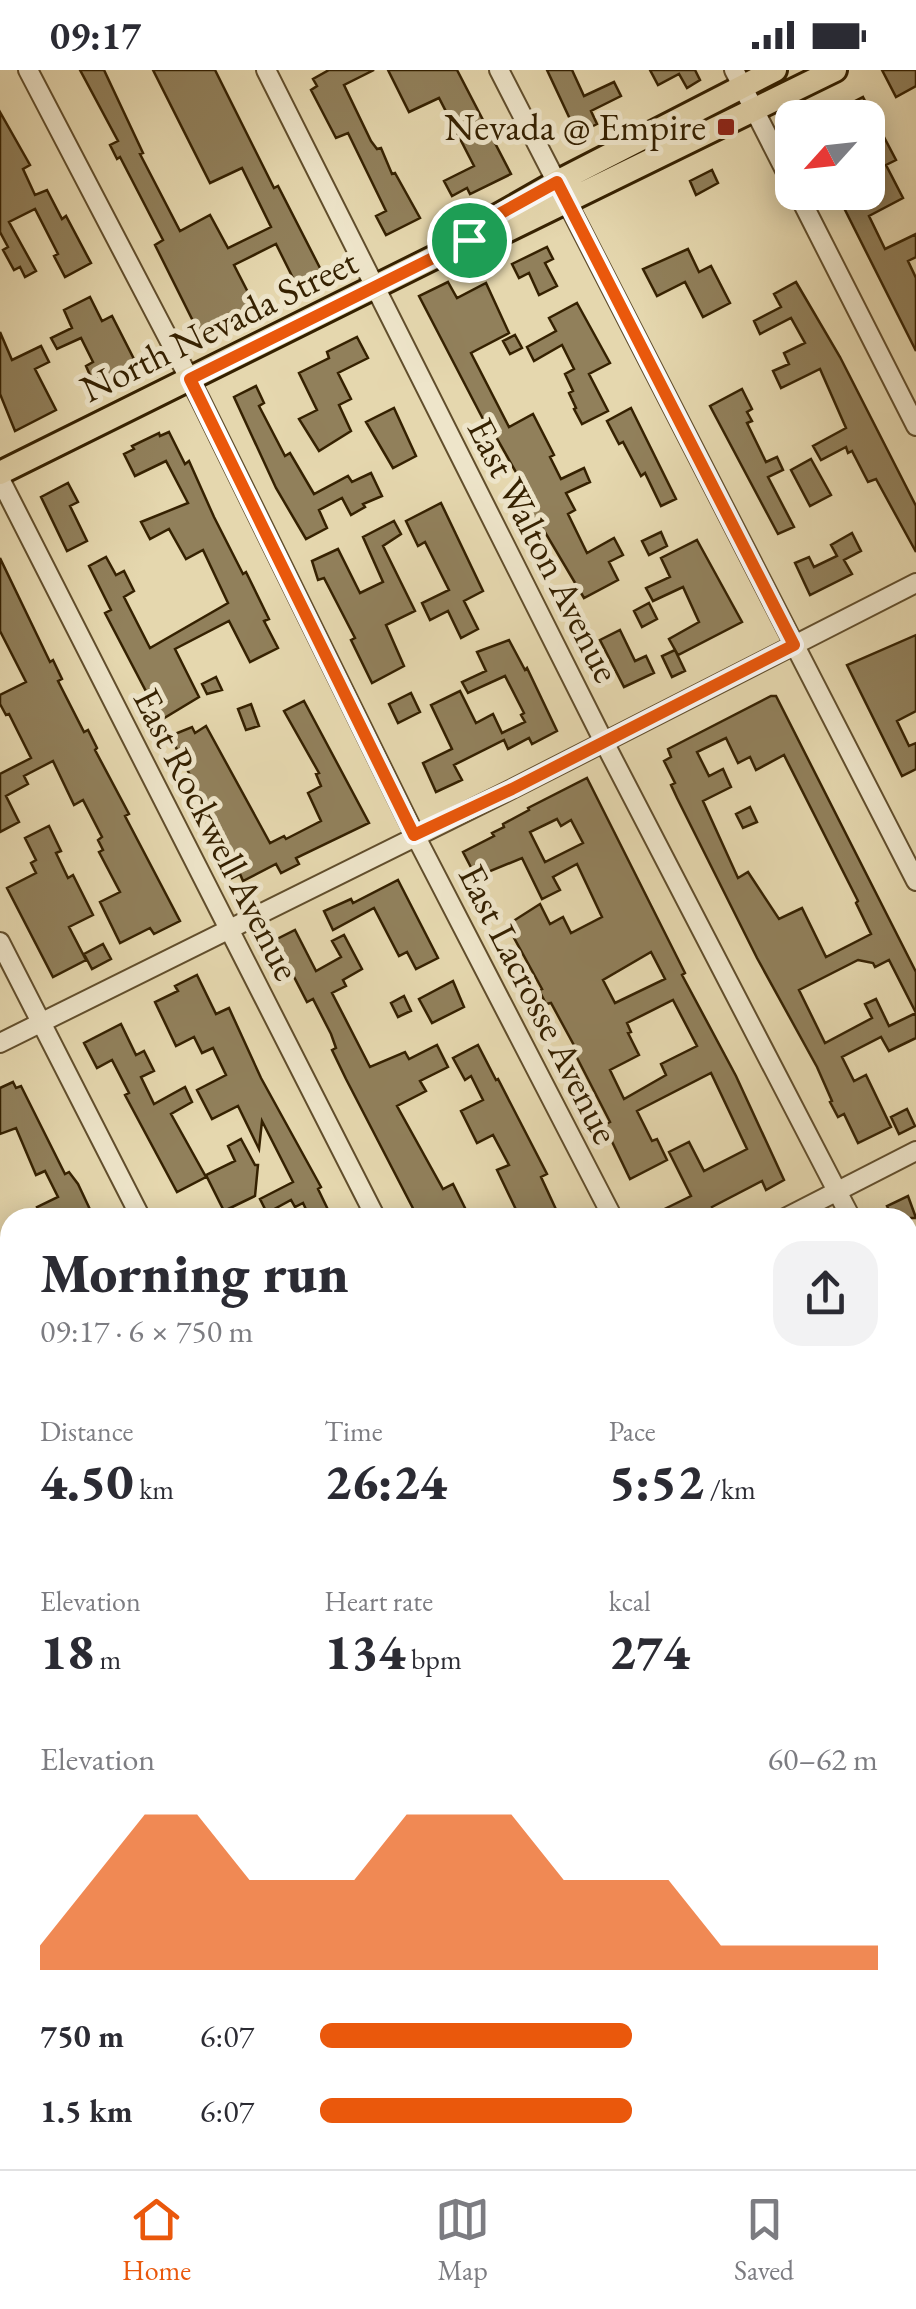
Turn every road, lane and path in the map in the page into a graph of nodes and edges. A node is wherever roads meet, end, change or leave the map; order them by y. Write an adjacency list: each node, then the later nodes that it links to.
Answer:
1 (28, 70): 12 (street, East Lacrosse Avenue)
2 (266, 70): 11 (street, East Walton Avenue)
3 (499, 70): 9 (street)
4 (775, 70): 6 (main road, North Nevada Street)
5 (834, 70): 7 (main road, North Nevada Street)
6 (739, 78): 7 (street); 9 (main road, North Nevada Street)
7 (755, 110): 8 (street); 9 (main road, North Nevada Street)
8 (775, 150)
9 (562, 192): 11 (main road, North Nevada Street); 16 (street)
10 (806, 210): 13 (street)
11 (376, 286): 12 (main road, North Nevada Street); 17 (street, East Walton Avenue)
12 (190, 379): 14 (main road, North Nevada Street); 18 (street, East Lacrosse Avenue)
13 (916, 426)
14 (0, 476): 20 (street, East Rockwell Avenue)
15 (916, 583): 16 (street)
16 (794, 645): 17 (street); 19 (street)
17 (604, 742): 18 (street); 25 (street, East Walton Avenue)
18 (414, 835): 20 (street); 28 (street, East Lacrosse Avenue)
19 (916, 881)
20 (230, 930): 22 (street); 27 (street, East Rockwell Avenue)
21 (0, 942): 22 (street)
22 (41, 1023): 23 (street); 26 (street)
23 (0, 1043)
24 (916, 1151): 25 (street)
25 (837, 1191): 29 (street); 30 (street, East Walton Avenue)
26 (136, 1208)
27 (371, 1208)
28 (609, 1208)
29 (804, 1208)
30 (846, 1208)

